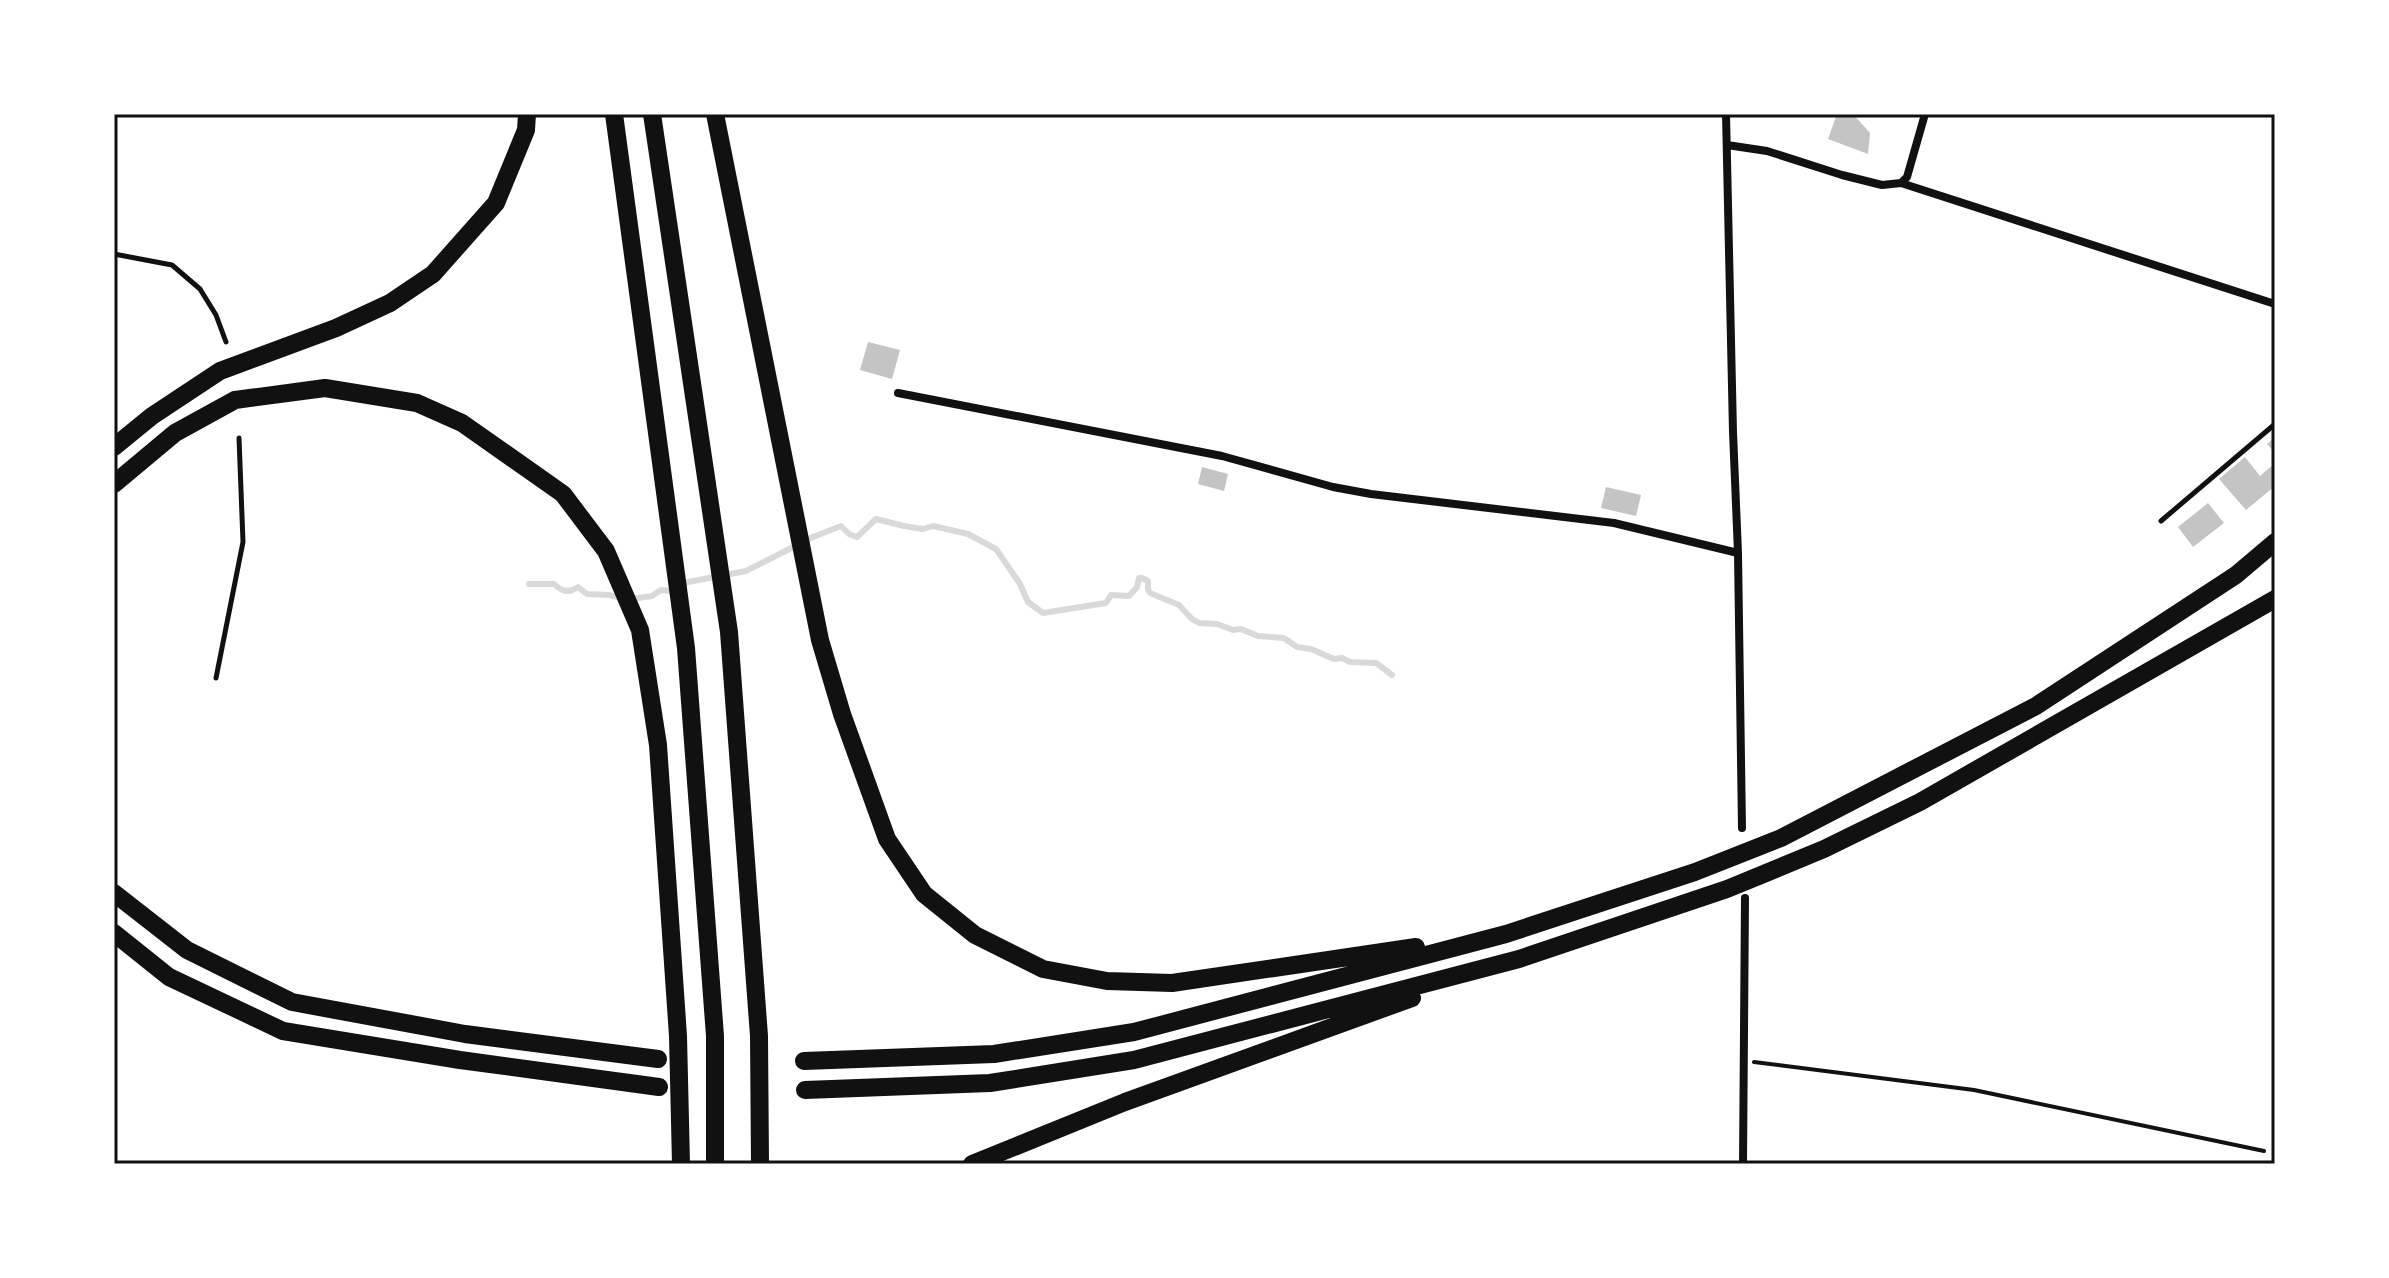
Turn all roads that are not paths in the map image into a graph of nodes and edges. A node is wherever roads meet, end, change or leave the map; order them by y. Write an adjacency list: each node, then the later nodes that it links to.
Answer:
1 (527, 114): 15 (highway)
2 (614, 114): 33 (highway)
3 (652, 114): 34 (highway)
4 (715, 114): 26 (highway)
5 (1726, 114): 7 (street)
6 (1925, 114): 8 (street)
7 (1727, 145): 8 (street); 19 (street)
8 (1901, 183): 10 (street)
9 (114, 254): 11 (lane)
10 (2275, 304)
11 (226, 342)
12 (898, 393): 19 (street)
13 (2275, 424): 17 (lane)
14 (239, 438): 21 (lane)
15 (114, 447)
16 (114, 484): 32 (highway)
17 (2161, 521)
18 (2275, 542): 26 (highway)
19 (1738, 553): 22 (street)
20 (2275, 599): 27 (highway)
21 (216, 678)
22 (1742, 828)
23 (114, 893): 28 (highway)
24 (1745, 898): 36 (street)
25 (114, 933): 30 (highway)
26 (1506, 934): 29 (highway)
27 (1519, 959): 31 (highway); 35 (highway)
28 (658, 1059)
29 (804, 1061)
30 (659, 1087)
31 (805, 1090)
32 (681, 1164)
33 (715, 1164)
34 (760, 1164)
35 (972, 1164)
36 (1743, 1164)

